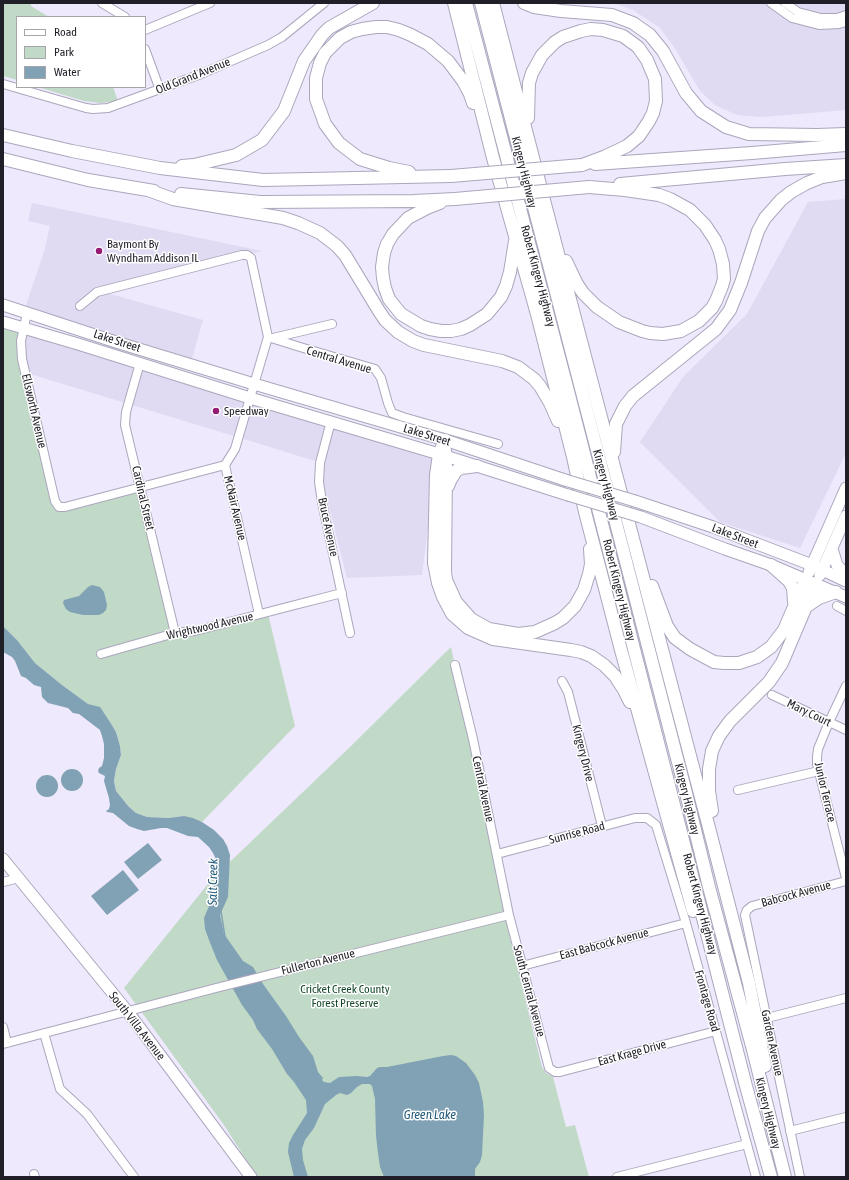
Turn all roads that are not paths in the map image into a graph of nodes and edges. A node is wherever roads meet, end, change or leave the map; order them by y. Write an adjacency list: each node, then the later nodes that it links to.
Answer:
1 (102, 3): 13 (street)
2 (210, 3): 15 (street)
3 (324, 3): 20 (street, Old Grand Avenue)
4 (373, 3): 29 (highway)
5 (454, 3): 25 (highway)
6 (466, 3): 108 (highway, Robert Kingery Highway)
7 (481, 3): 117 (highway, Kingery Highway)
8 (493, 3): 23 (highway)
9 (524, 3): 21 (highway)
10 (772, 3): 14 (street)
11 (785, 3): 12 (street)
12 (846, 15)
13 (123, 16)
14 (846, 22)
15 (146, 30)
16 (146, 51): 20 (street)
17 (3, 84): 18 (street, Old Grand Avenue)
18 (16, 88)
19 (17, 88): 20 (street, Old Grand Avenue)
20 (160, 90)
21 (846, 134)
22 (3, 135): 29 (highway)
23 (528, 139): 27 (highway); 35 (highway)
24 (846, 145): 27 (highway)
25 (493, 158): 31 (highway); 36 (highway)
26 (3, 159): 33 (highway)
27 (582, 165): 31 (highway, bridge)
28 (846, 165): 32 (highway)
29 (154, 167): 31 (highway)
30 (846, 173): 52 (highway)
31 (434, 177)
32 (589, 187): 34 (highway, bridge); 35 (highway)
33 (148, 190): 34 (highway); 51 (highway)
34 (455, 198): 36 (highway)
35 (545, 204): 52 (highway)
36 (516, 237): 51 (highway)
37 (3, 305): 39 (main road, Lake Street)
38 (80, 306): 43 (street)
39 (27, 313): 42 (street, Ellsworth Avenue); 45 (main road, Lake Street)
40 (3, 322): 42 (main road, Lake Street)
41 (332, 324): 43 (street)
42 (24, 327): 44 (main road, Lake Street); 55 (street, Ellsworth Avenue)
43 (270, 337): 45 (street, McNair Avenue); 49 (street, Central Avenue)
44 (140, 363): 46 (main road, Lake Street); 55 (street, Cardinal Street)
45 (254, 384): 46 (street, McNair Avenue); 48 (main road, Lake Street)
46 (250, 398): 47 (main road, Lake Street); 53 (street, McNair Avenue)
47 (331, 421): 50 (main road, Lake Street); 68 (street, Bruce Avenue)
48 (445, 440): 50 (highway); 63 (main road, Lake Street, bridge)
49 (498, 444)
50 (442, 455): 54 (main road, Lake Street); 57 (highway); 88 (highway)
51 (573, 457): 58 (highway)
52 (613, 463): 60 (highway)
53 (225, 465): 55 (street); 74 (street, McNair Avenue)
54 (477, 466): 57 (highway); 62 (main road, Lake Street, bridge)
55 (140, 488): 75 (street, Cardinal Street)
56 (846, 488): 63 (main road)
57 (446, 491): 58 (highway)
58 (585, 512): 88 (highway)
59 (846, 516): 61 (main road)
60 (630, 529): 70 (highway); 95 (highway)
61 (832, 549): 64 (main road); 65 (main road)
62 (771, 565): 66 (main road, Lake Street); 70 (highway)
63 (812, 565): 64 (main road, Lake Street); 66 (main road)
64 (822, 569): 66 (main road); 67 (main road, Lake Street)
65 (846, 575)
66 (811, 581): 69 (main road, Lake Street); 70 (highway); 71 (highway)
67 (846, 581)
68 (342, 594): 74 (street, Wrightwood Avenue); 76 (street, Bruce Avenue)
69 (841, 595): 71 (highway)
70 (794, 604)
71 (807, 606): 95 (highway)
72 (837, 606): 73 (street)
73 (846, 611)
74 (259, 614): 75 (street, Wrightwood Avenue)
75 (176, 633): 77 (street, Wrightwood Avenue)
76 (350, 633)
77 (101, 654)
78 (455, 665): 89 (street, Central Avenue)
79 (562, 681): 87 (street, Kingery Drive)
80 (846, 686): 82 (street, Junior Terrace)
81 (772, 695): 82 (street, Mary Court)
82 (829, 722): 83 (street, Mary Court); 84 (street, Junior Terrace)
83 (846, 730)
84 (818, 771): 85 (street); 92 (street, Junior Terrace)
85 (738, 790)
86 (656, 825): 87 (street, Sunrise Road); 98 (street, Frontage Road)
87 (602, 826): 89 (street, Sunrise Road)
88 (671, 833): 108 (highway)
89 (497, 854): 97 (street, Central Avenue)
90 (3, 859): 91 (main road, South Villa Avenue)
91 (19, 878): 94 (street); 101 (main road, South Villa Avenue)
92 (846, 878)
93 (846, 881): 96 (street, Babcock Avenue)
94 (3, 882)
95 (730, 910): 117 (highway)
96 (747, 910): 102 (street, Garden Avenue)
97 (509, 915): 99 (street, South Central Avenue); 101 (street, Fullerton Avenue)
98 (686, 923): 99 (street, East Babcock Avenue); 104 (street, Frontage Road)
99 (522, 966): 107 (street, South Central Avenue)
100 (846, 998): 102 (street)
101 (128, 1012): 105 (street, Fullerton Avenue); 113 (main road, South Villa Avenue)
102 (767, 1018): 110 (street, Garden Avenue)
103 (3, 1027): 106 (street)
104 (716, 1031): 107 (street, East Krage Drive); 111 (street, Frontage Road)
105 (44, 1033): 106 (street, Fullerton Avenue); 112 (street)
106 (5, 1043)
107 (549, 1068)
108 (746, 1086): 116 (highway, Robert Kingery Highway)
109 (846, 1117): 110 (street)
110 (790, 1131): 118 (street, Garden Avenue)
111 (747, 1144): 114 (street); 115 (street, Frontage Road)
112 (134, 1177)
113 (251, 1177)
114 (617, 1177)
115 (756, 1177)
116 (771, 1177)
117 (785, 1177)
118 (800, 1177)

